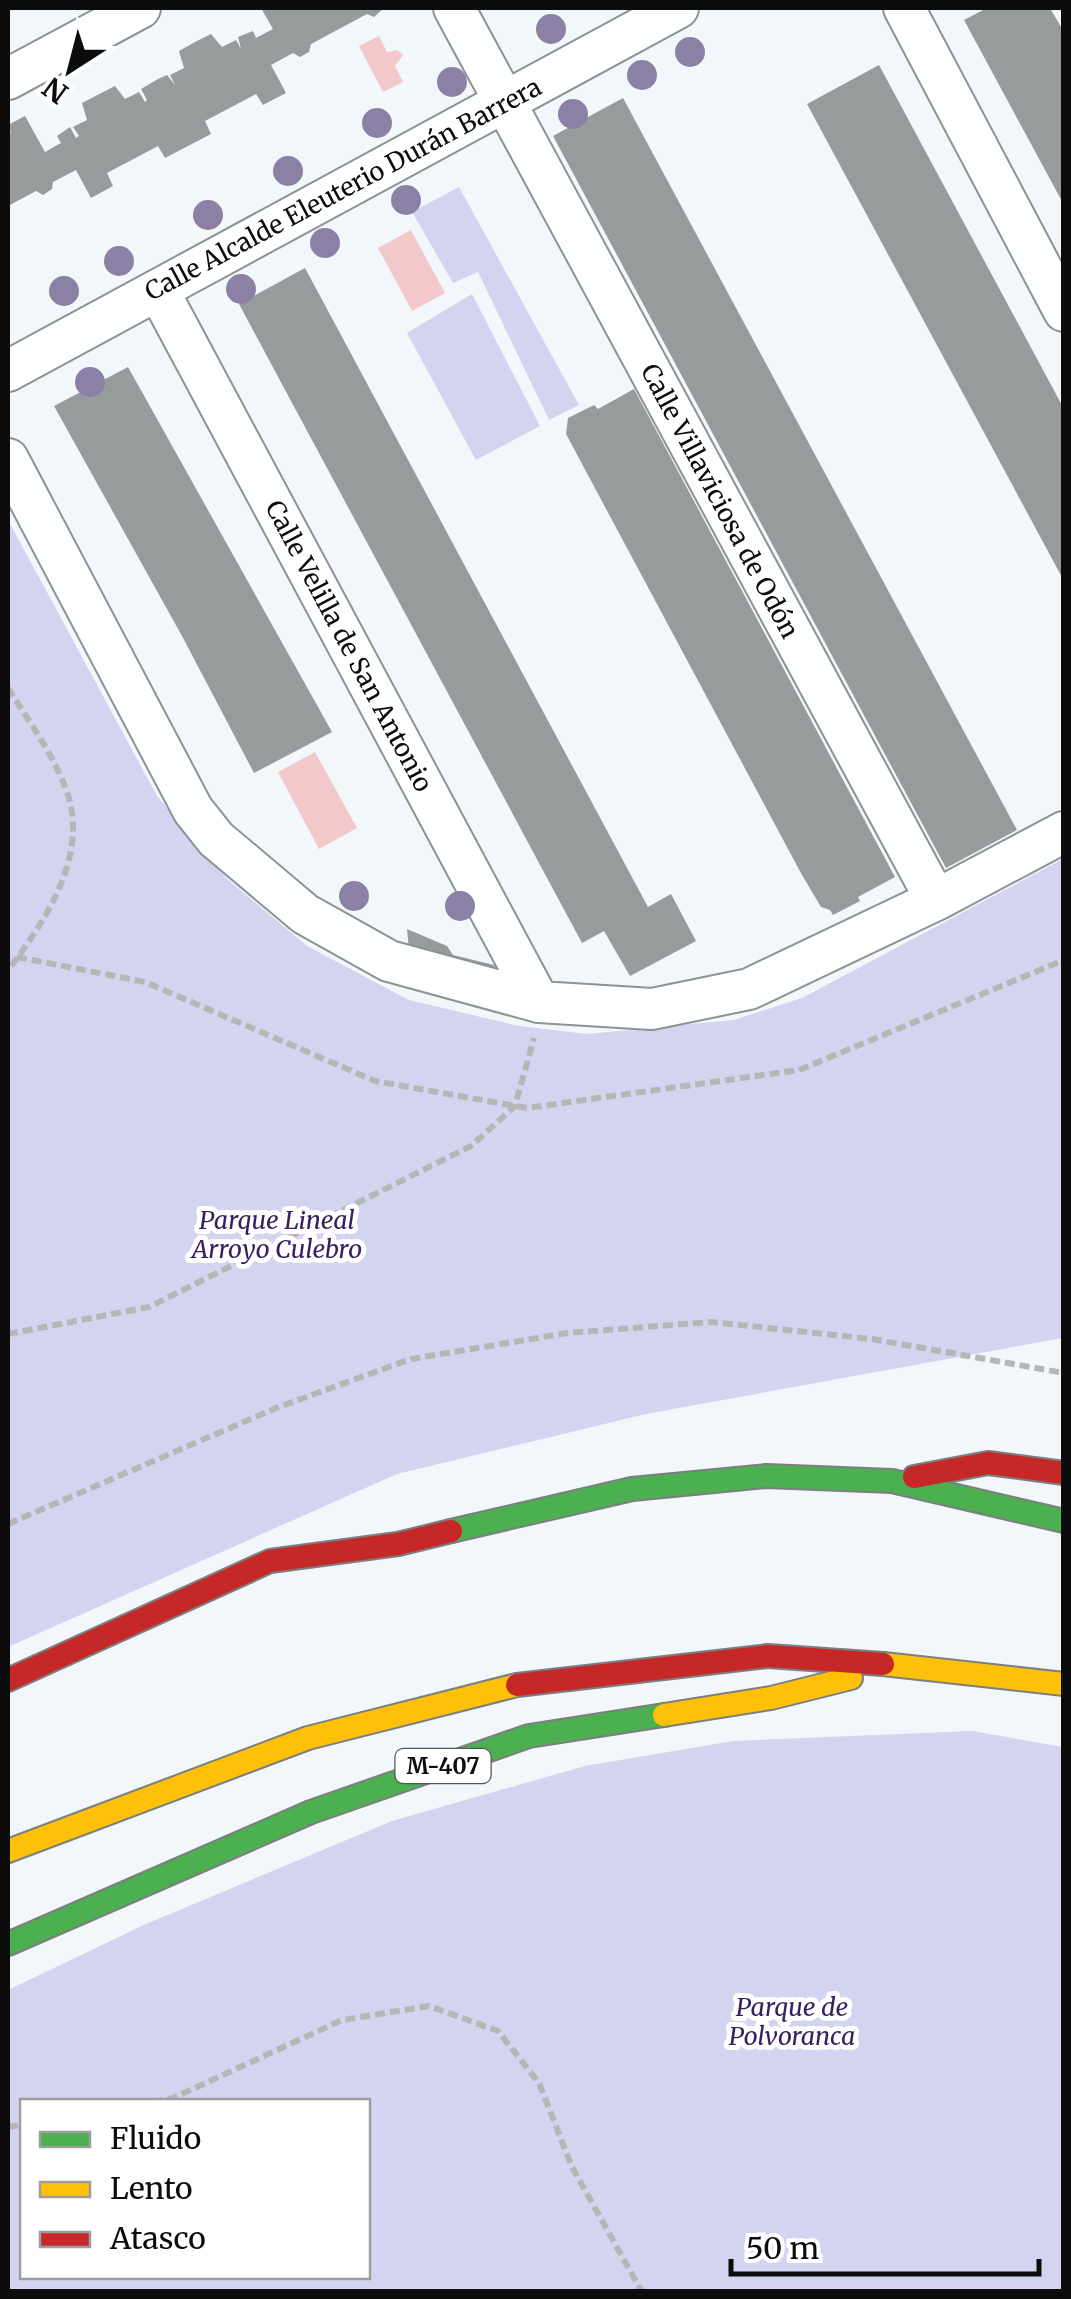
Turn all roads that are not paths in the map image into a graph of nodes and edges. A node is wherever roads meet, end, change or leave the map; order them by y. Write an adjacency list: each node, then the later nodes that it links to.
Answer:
1 (140, 8): 5 (street)
2 (454, 8): 6 (street, Calle Villaviciosa de Odón)
3 (678, 8): 6 (street, Calle Alcalde Eleuterio Durán Barrera)
4 (904, 8): 8 (street)
5 (8, 79)
6 (503, 103): 7 (street, Calle Alcalde Eleuterio Durán Barrera); 12 (street, Calle Villaviciosa de Odón)
7 (158, 290): 9 (street, Calle Alcalde Eleuterio Durán Barrera); 13 (street, Calle Velilla de San Antonio)
8 (1064, 311)
9 (8, 370)
10 (8, 459): 13 (street)
11 (1064, 832): 12 (street)
12 (936, 900): 13 (street)
13 (539, 1002)
14 (1064, 1473): 15 (highway)
15 (892, 1481): 16 (highway); 17 (highway)
16 (1064, 1521)
17 (398, 1544): 18 (highway); 20 (highway)
18 (327, 1576)
19 (902, 1665): 21 (highway, M-407); 22 (highway, M-407); 23 (highway, M-407)
20 (8, 1680)
21 (1064, 1684)
22 (8, 1851)
23 (8, 1944)

